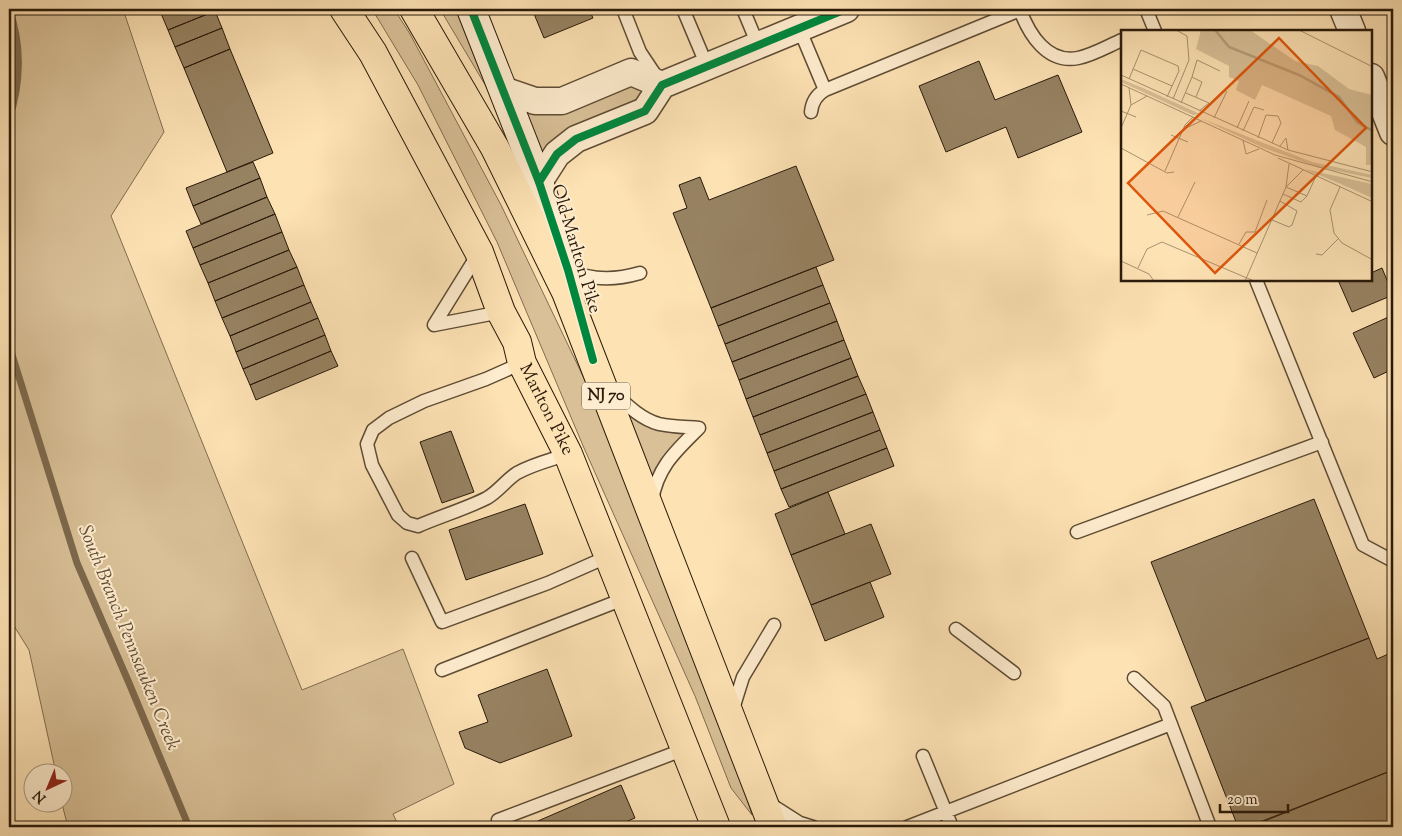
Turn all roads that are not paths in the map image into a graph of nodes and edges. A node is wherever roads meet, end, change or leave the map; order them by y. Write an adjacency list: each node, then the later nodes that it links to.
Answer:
1 (344, 9): 23 (highway, Marlton Pike)
2 (414, 9): 24 (highway, NJ 70)
3 (471, 9): 18 (street, Old Marlton Pike)
4 (623, 9): 17 (lane)
5 (683, 9): 15 (lane)
6 (743, 9): 14 (lane)
7 (846, 9): 10 (street)
8 (1146, 9): 11 (lane)
9 (1343, 9): 12 (street)
10 (799, 28): 14 (street); 19 (lane)
11 (1151, 30)
12 (1352, 30)
13 (1121, 40): 19 (lane)
14 (758, 45): 15 (street)
15 (707, 66): 17 (street)
16 (1372, 80): 21 (street)
17 (662, 85): 18 (street); 22 (street)
18 (503, 90): 22 (street, Old Marlton Pike)
19 (825, 90): 20 (lane)
20 (811, 112)
21 (1393, 132)
22 (539, 182): 25 (street, Old Marlton Pike)
23 (479, 252): 28 (highway, Marlton Pike); 28 (lane)
24 (546, 253): 25 (lane); 30 (highway, NJ 70)
25 (568, 270): 26 (lane); 30 (street, Old Marlton Pike)
26 (640, 273)
27 (1256, 281): 31 (lane)
28 (501, 312): 29 (highway, Marlton Pike)
29 (522, 362): 32 (highway, Marlton Pike); 32 (lane)
30 (596, 369): 33 (highway, NJ 70); 33 (lane)
31 (1322, 442): 34 (lane); 37 (lane)
32 (568, 454): 35 (highway, Marlton Pike)
33 (650, 512): 44 (highway, NJ 70)
34 (1077, 532)
35 (609, 556): 36 (lane); 38 (highway, Marlton Pike)
36 (412, 558)
37 (1393, 561)
38 (626, 598): 41 (lane); 47 (highway, Marlton Pike)
39 (774, 625): 44 (lane)
40 (956, 629): 42 (lane)
41 (442, 670)
42 (1014, 673)
43 (1134, 678): 45 (lane)
44 (730, 719): 48 (highway, NJ 70)
45 (1171, 724): 49 (lane); 57 (lane)
46 (923, 756): 49 (lane)
47 (690, 761): 50 (lane); 51 (highway, Marlton Pike); 52 (highway)
48 (762, 799): 53 (highway, NJ 70); 54 (lane)
49 (946, 812): 55 (lane); 56 (lane)
50 (498, 820)
51 (716, 827)
52 (735, 827)
53 (773, 827)
54 (813, 827)
55 (907, 827)
56 (952, 827)
57 (1210, 827)

